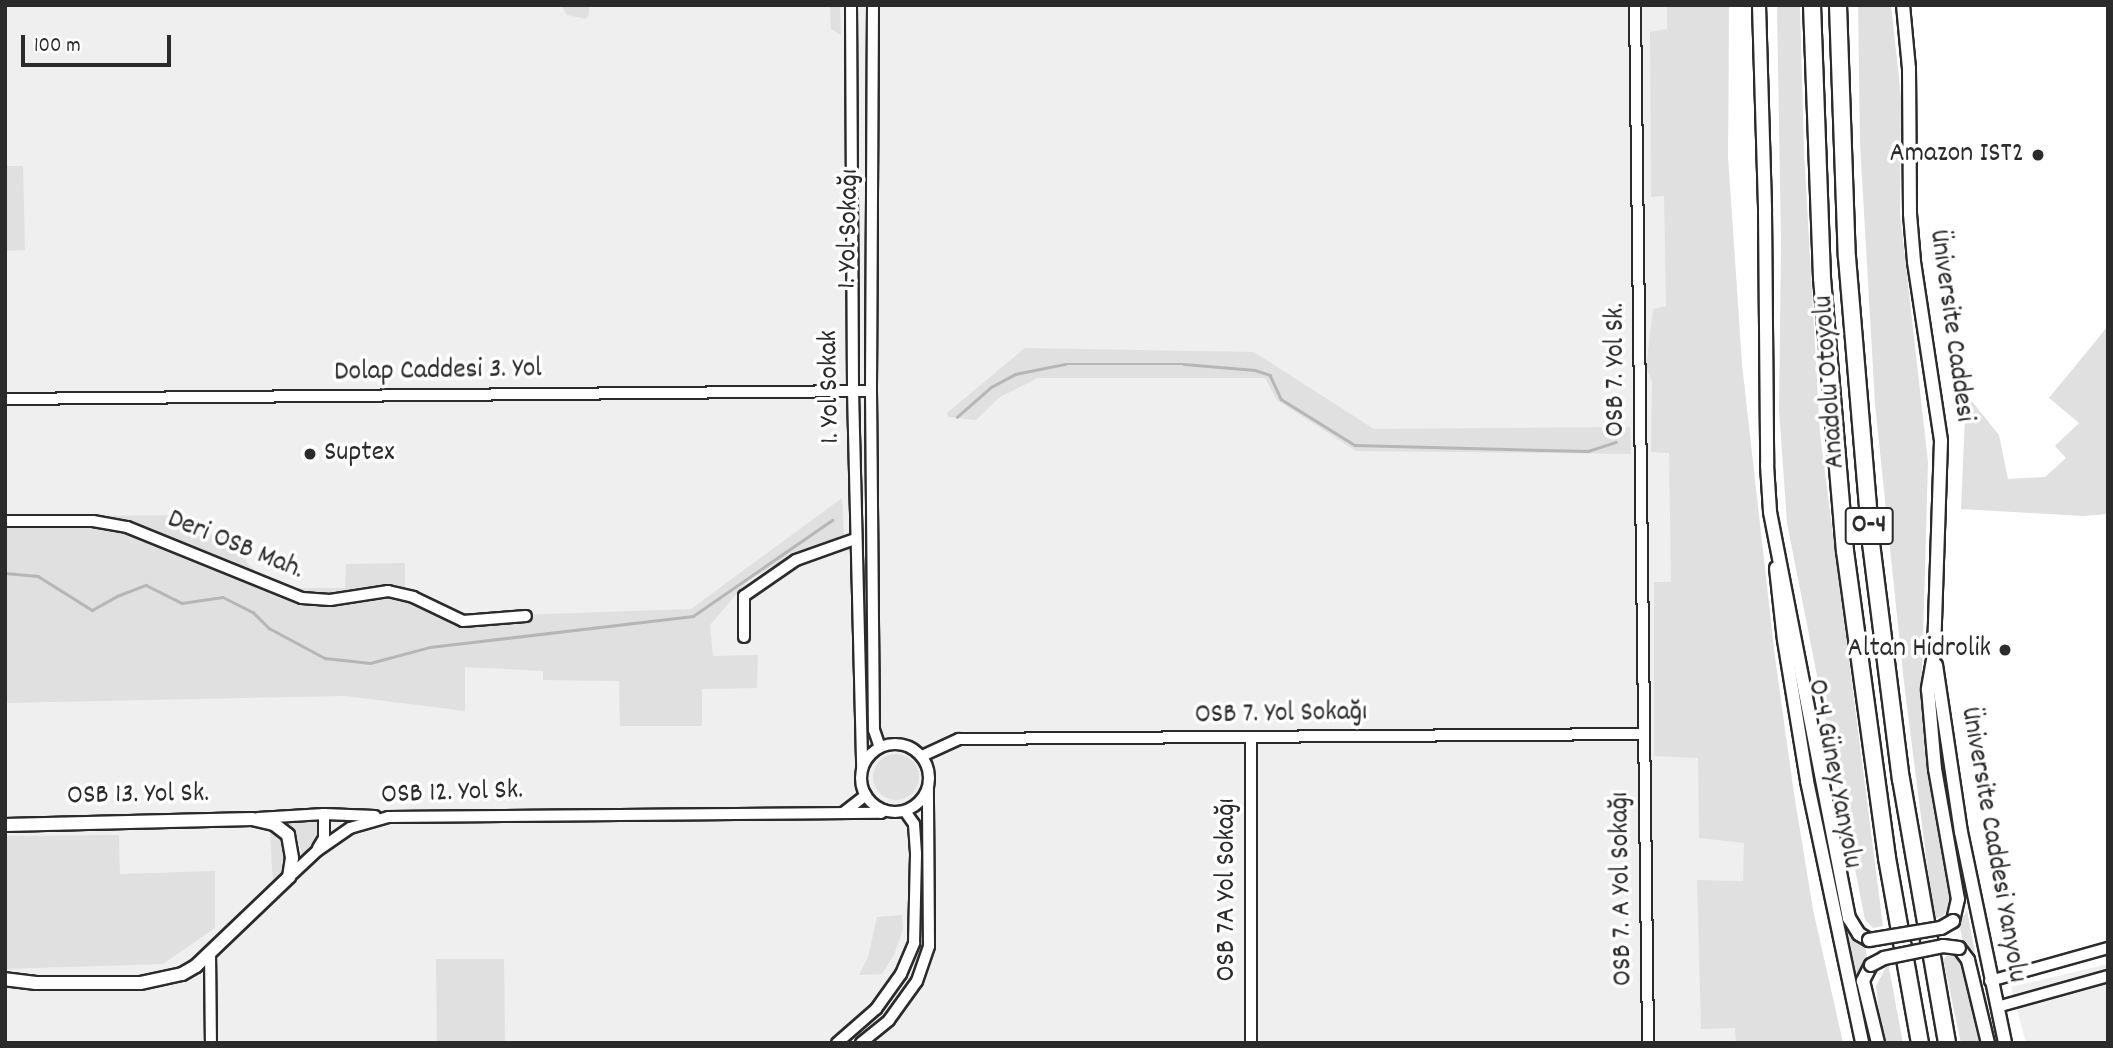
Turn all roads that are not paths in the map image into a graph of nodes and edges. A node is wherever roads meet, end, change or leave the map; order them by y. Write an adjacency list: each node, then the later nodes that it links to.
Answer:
1 (850, 5): 8 (street, 1. Yol Sokak)
2 (873, 5): 9 (street, 1. Yol Sokağı)
3 (1635, 5): 17 (street, OSB 7. Yol Sk.)
4 (1759, 5): 11 (main road)
5 (1812, 5): 48 (highway, Anadolu Otoyolu / O-4)
6 (1838, 5): 49 (highway, Anadolu Otoyolu / O-4)
7 (1903, 5): 16 (main road, Üniversite Caddesi)
8 (853, 391): 9 (street, Dolap Caddesi 3. Yol); 10 (street, Dolap Caddesi 3. Yol); 13 (street, 1. Yol Sokak)
9 (871, 391): 19 (street, 1. Yol Sokağı)
10 (5, 399)
11 (1770, 512): 16 (main road, bridge); 46 (main road, O-4 Güney Yanyolu)
12 (5, 521): 14 (street, Deri OSB Mah.)
13 (855, 539): 15 (street); 21 (street, 1. Yol Sokak)
14 (526, 616)
15 (744, 637)
16 (1934, 654): 37 (main road, Üniversite Caddesi Yanyolu)
17 (1644, 734): 18 (street, OSB 7. Yol Sokağı); 45 (street, OSB 7. A Yol Sokağı)
18 (1251, 737): 20 (street, OSB 7. Yol Sokağı); 44 (street, OSB 7A Yol Sokağı)
19 (880, 747): 20 (street); 21 (street)
20 (922, 756): 22 (street)
21 (862, 769): 23 (street)
22 (928, 789): 25 (street); 43 (street)
23 (866, 795): 24 (street); 26 (street)
24 (884, 810): 25 (street); 26 (street, OSB 12. Yol Sk.)
25 (905, 811): 42 (street)
26 (843, 813): 28 (street, OSB 12. Yol Sk.)
27 (324, 814): 28 (street); 29 (street); 31 (street)
28 (388, 817): 31 (street, OSB 12. Yol Sk.)
29 (252, 819): 30 (main road, OSB 13. Yol Sk.); 32 (main road)
30 (5, 823)
31 (317, 851): 32 (street, OSB 12. Yol Sk.)
32 (289, 877): 34 (main road, OSB 12. Yol Sk.)
33 (2108, 948): 37 (street)
34 (210, 952): 38 (main road, OSB 12. Yol Sk.); 41 (street)
35 (2108, 976): 40 (street)
36 (5, 979): 38 (main road)
37 (1990, 981): 40 (main road, Üniversite Caddesi Yanyolu)
38 (36, 983): 39 (main road)
39 (5, 986)
40 (1997, 1007): 51 (main road, Üniversite Caddesi Yanyolu)
41 (211, 1043)
42 (837, 1043)
43 (861, 1043)
44 (1251, 1043)
45 (1648, 1043)
46 (1862, 1043)
47 (1878, 1043): 50 (main road, bridge)
48 (1920, 1043)
49 (1947, 1043)
50 (1988, 1043)
51 (2005, 1043)

